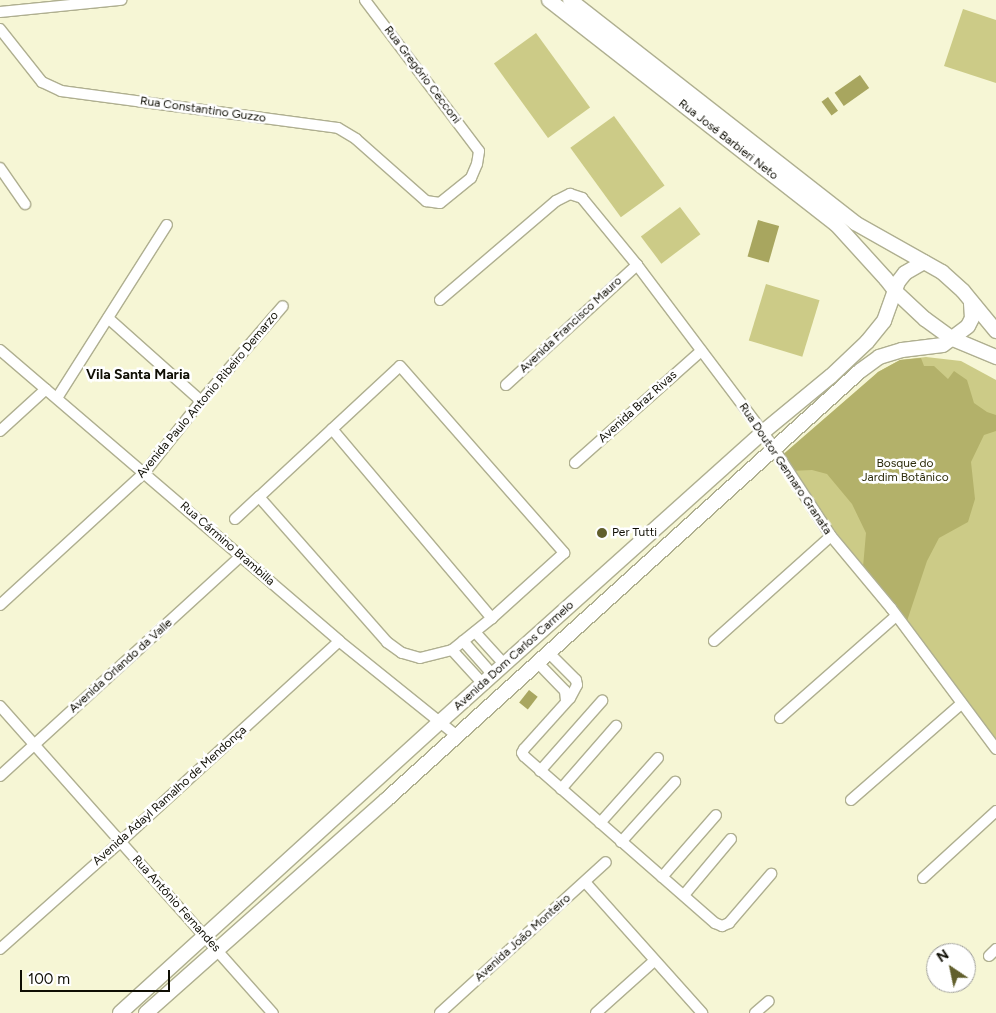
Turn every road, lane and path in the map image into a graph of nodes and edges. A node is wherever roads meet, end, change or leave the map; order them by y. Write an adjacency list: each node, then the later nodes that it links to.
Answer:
1 (121, 0): 5 (street)
2 (365, 0): 7 (street, Rua Gregório Cecconi)
3 (549, 0): 13 (street, Rua José Barbieri Neto)
4 (570, 0): 11 (street, Rua José Barbieri Neto)
5 (0, 12)
6 (0, 29): 7 (street, Rua Constantino Guzzo)
7 (479, 151)
8 (0, 168): 9 (street)
9 (25, 204)
10 (167, 225): 17 (street)
11 (924, 262): 13 (street, Avenida Dom Carlos Carmelo); 15 (street, Rua José Barbieri Neto)
12 (637, 265): 14 (street, Rua Doutor Gennaro Granata); 21 (street, Rua Doutor Gennaro Granata); 23 (street, Avenida Francisco Mauro)
13 (896, 292): 19 (street, Rua José Barbieri Neto); 29 (street, Avenida Dom Carlos Carmelo)
14 (440, 300)
15 (971, 303): 18 (street); 19 (street)
16 (283, 306): 26 (street, Avenida Paulo Antonio Ribeiro Demarzo)
17 (108, 318): 25 (street); 26 (street)
18 (996, 331)
19 (953, 339): 22 (street); 30 (street, Avenida Dom Carlos Carmelo)
20 (0, 350): 24 (street, Rua Cármino Brambilla)
21 (701, 351): 29 (street, Rua Doutor Gennaro Granata); 31 (street, Avenida Braz Rivas)
22 (996, 357)
23 (506, 385)
24 (46, 389): 25 (street, Rua Cármino Brambilla); 28 (street)
25 (56, 398): 32 (street, Rua Cármino Brambilla)
26 (201, 401): 32 (street, Avenida Paulo Antonio Ribeiro Demarzo)
27 (332, 430): 33 (street); 41 (street); 41 (street)
28 (0, 431)
29 (763, 432): 30 (street, Rua Doutor Gennaro Granata); 36 (street, Avenida Dom Carlos Carmelo)
30 (774, 449): 35 (street, Rua Doutor Gennaro Granata); 38 (street, Avenida Dom Carlos Carmelo)
31 (575, 464)
32 (145, 472): 37 (street, Rua Cármino Brambilla); 39 (street, Avenida Paulo Antonio Ribeiro Demarzo)
33 (259, 497): 34 (street); 46 (street)
34 (235, 519)
35 (831, 536): 40 (street, Rua Doutor Gennaro Granata); 45 (street)
36 (634, 548): 38 (street); 49 (street, Avenida Dom Carlos Carmelo)
37 (241, 556): 43 (street, Rua Cármino Brambilla); 59 (street, Avenida Orlando da Valle)
38 (648, 563): 47 (street, Avenida Dom Carlos Carmelo)
39 (0, 606)
40 (896, 616): 53 (street, Rua Doutor Gennaro Granata); 55 (street)
41 (492, 618): 42 (street)
42 (475, 632): 44 (street); 49 (street)
43 (339, 641): 56 (street, Rua Cármino Brambilla); 72 (street, Avenida Adayl Ramalho de Mendonça)
44 (463, 641): 46 (street); 50 (street)
45 (714, 641)
46 (452, 650): 50 (street)
47 (549, 653): 48 (street, Avenida Dom Carlos Carmelo); 51 (street)
48 (538, 663): 51 (street); 58 (street, Avenida Dom Carlos Carmelo)
49 (505, 665): 50 (street, Avenida Dom Carlos Carmelo)
50 (488, 679): 56 (street, Avenida Dom Carlos Carmelo)
51 (566, 700): 62 (street)
52 (602, 701): 62 (street)
53 (962, 703): 60 (street, Rua Doutor Gennaro Granata); 66 (street)
54 (0, 706): 59 (street, Rua Antônio Fernandes)
55 (780, 718)
56 (441, 721): 58 (street, Rua Cármino Brambilla); 71 (street, Avenida Dom Carlos Carmelo)
57 (616, 726): 65 (street)
58 (457, 736): 74 (street, Avenida Dom Carlos Carmelo)
59 (35, 745): 63 (street, Avenida Orlando da Valle); 72 (street, Rua Antônio Fernandes)
60 (996, 749)
61 (658, 758): 69 (street)
62 (540, 771): 65 (street)
63 (0, 776)
64 (675, 782): 73 (street)
65 (560, 789): 69 (street)
66 (851, 800)
67 (996, 811): 78 (street)
68 (716, 815): 77 (street)
69 (600, 823): 73 (street)
70 (731, 839): 80 (street)
71 (311, 841): 74 (street); 81 (street, Avenida Dom Carlos Carmelo)
72 (120, 842): 81 (street, Rua Antônio Fernandes); 82 (street, Avenida Adayl Ramalho de Mendonça)
73 (621, 842): 77 (street)
74 (324, 855): 83 (street, Avenida Dom Carlos Carmelo)
75 (606, 862): 79 (street, Avenida João Monteiro)
76 (771, 874): 80 (street)
77 (662, 877): 80 (street)
78 (923, 878)
79 (585, 882): 84 (street); 89 (street, Avenida João Monteiro)
80 (684, 895)
81 (206, 936): 83 (street, Rua Antônio Fernandes); 86 (street, Avenida Dom Carlos Carmelo)
82 (0, 949)
83 (218, 951): 87 (street, Avenida Dom Carlos Carmelo); 88 (street, Rua Antônio Fernandes)
84 (654, 961): 90 (street); 91 (street)
85 (769, 1001): 92 (street)
86 (120, 1013)
87 (146, 1013)
88 (273, 1013)
89 (440, 1013)
90 (596, 1013)
91 (702, 1013)
92 (755, 1013)

